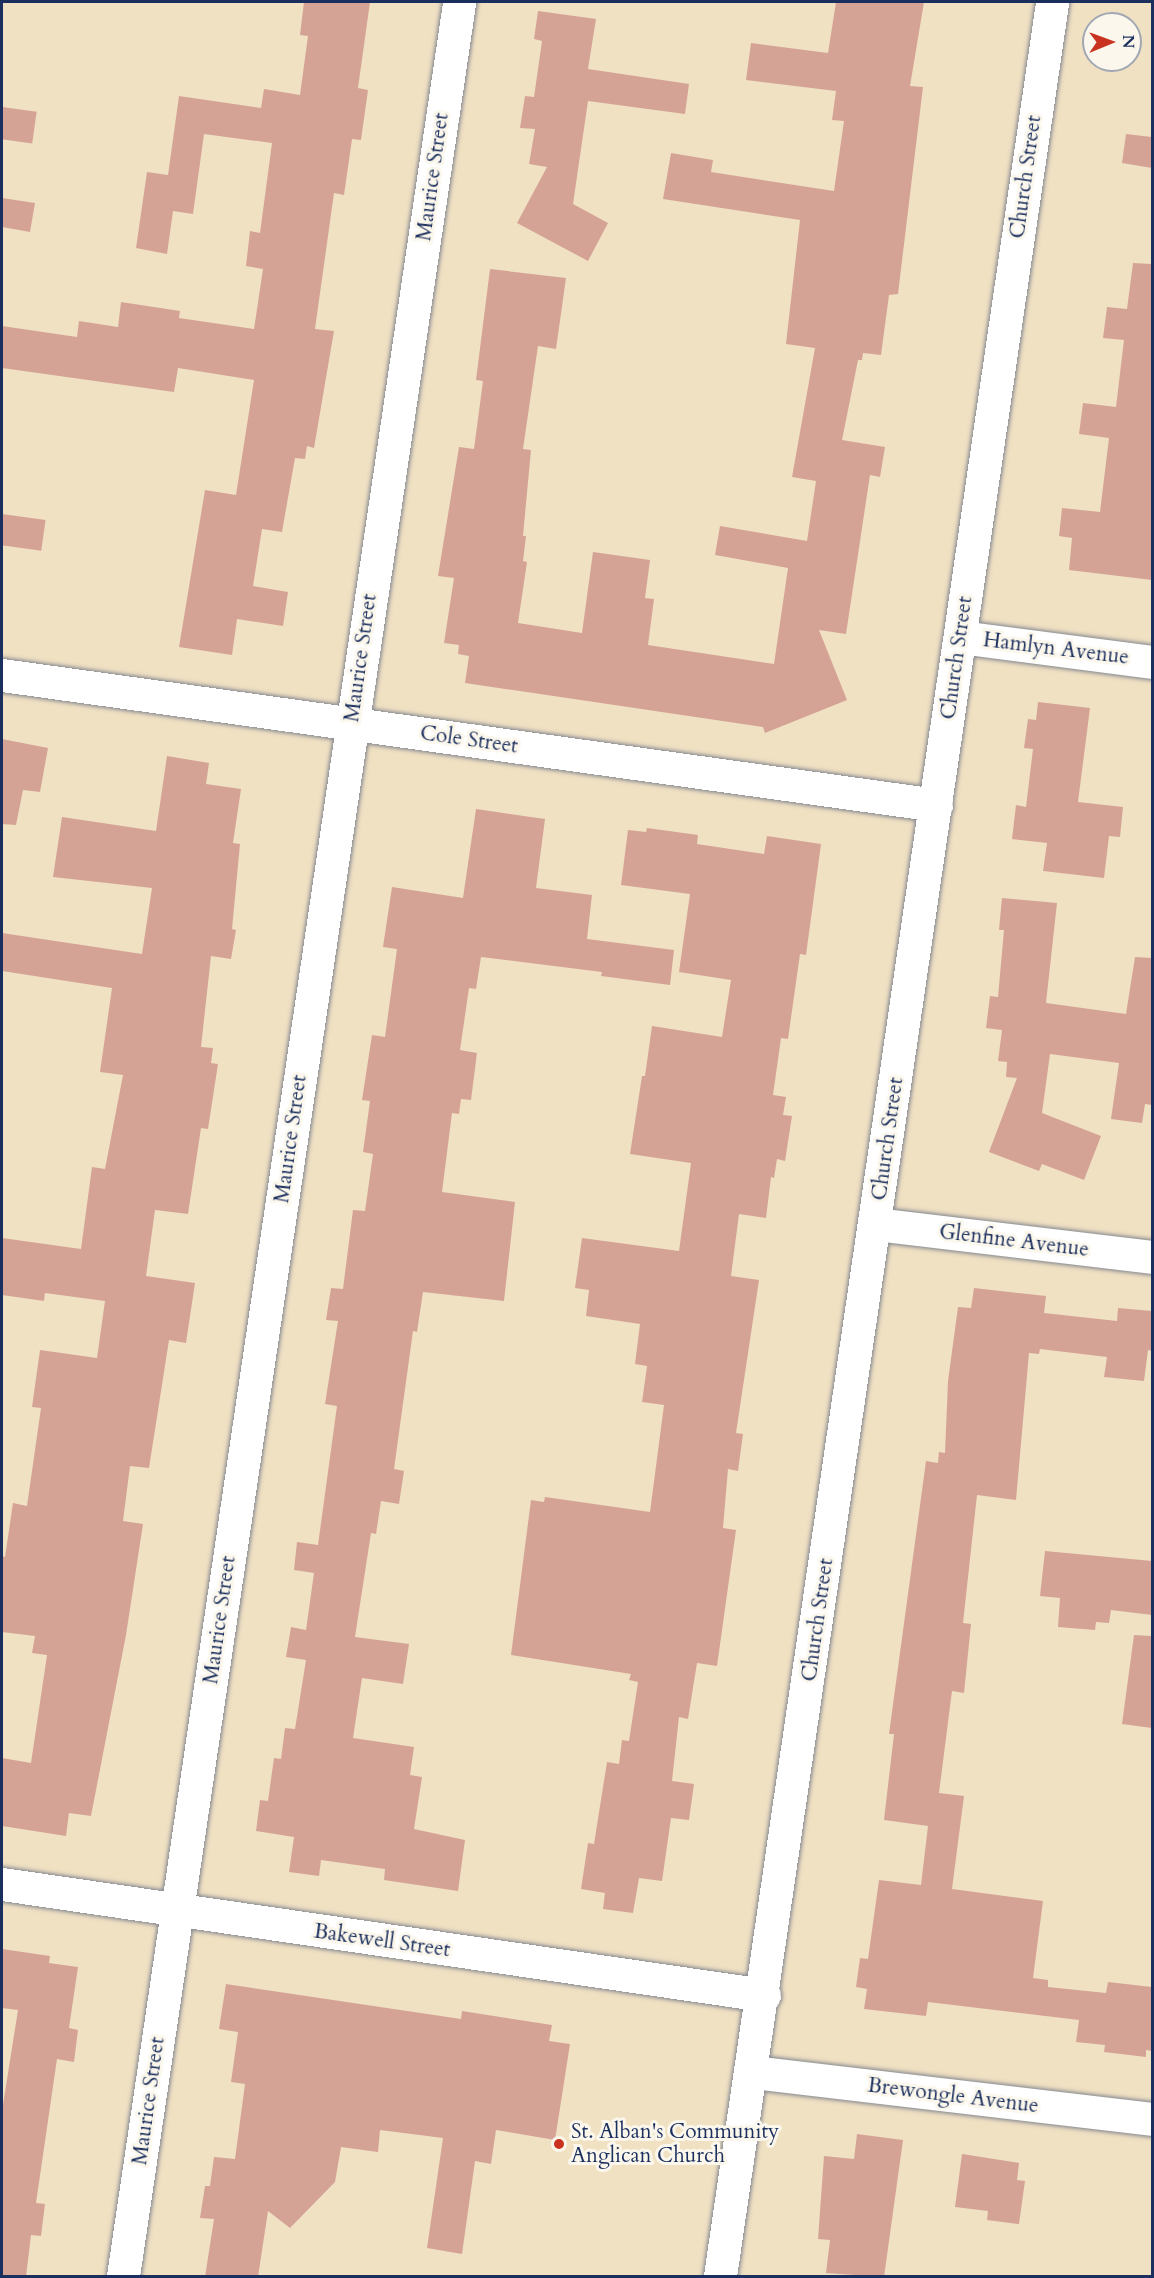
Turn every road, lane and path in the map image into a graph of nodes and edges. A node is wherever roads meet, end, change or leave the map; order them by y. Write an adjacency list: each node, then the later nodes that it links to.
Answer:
1 (459, 2): 6 (street, Maurice Street)
2 (1052, 2): 3 (street, Church Street)
3 (960, 637): 4 (street, Hamlyn Avenue); 7 (street, Church Street)
4 (1152, 662)
5 (2, 675): 6 (street, Cole Street)
6 (352, 724): 7 (street, Cole Street); 11 (street, Maurice Street)
7 (936, 805): 8 (street, Church Street)
8 (876, 1224): 9 (street, Glenfine Avenue); 12 (street, Church Street)
9 (1152, 1257)
10 (2, 1884): 11 (street, Bakewell Street)
11 (178, 1911): 12 (street, Bakewell Street); 15 (street, Maurice Street)
12 (764, 1995): 13 (street, Church Street)
13 (753, 2072): 14 (street, Brewongle Avenue); 16 (street, Church Street)
14 (1152, 2119)
15 (123, 2277)
16 (720, 2277)

